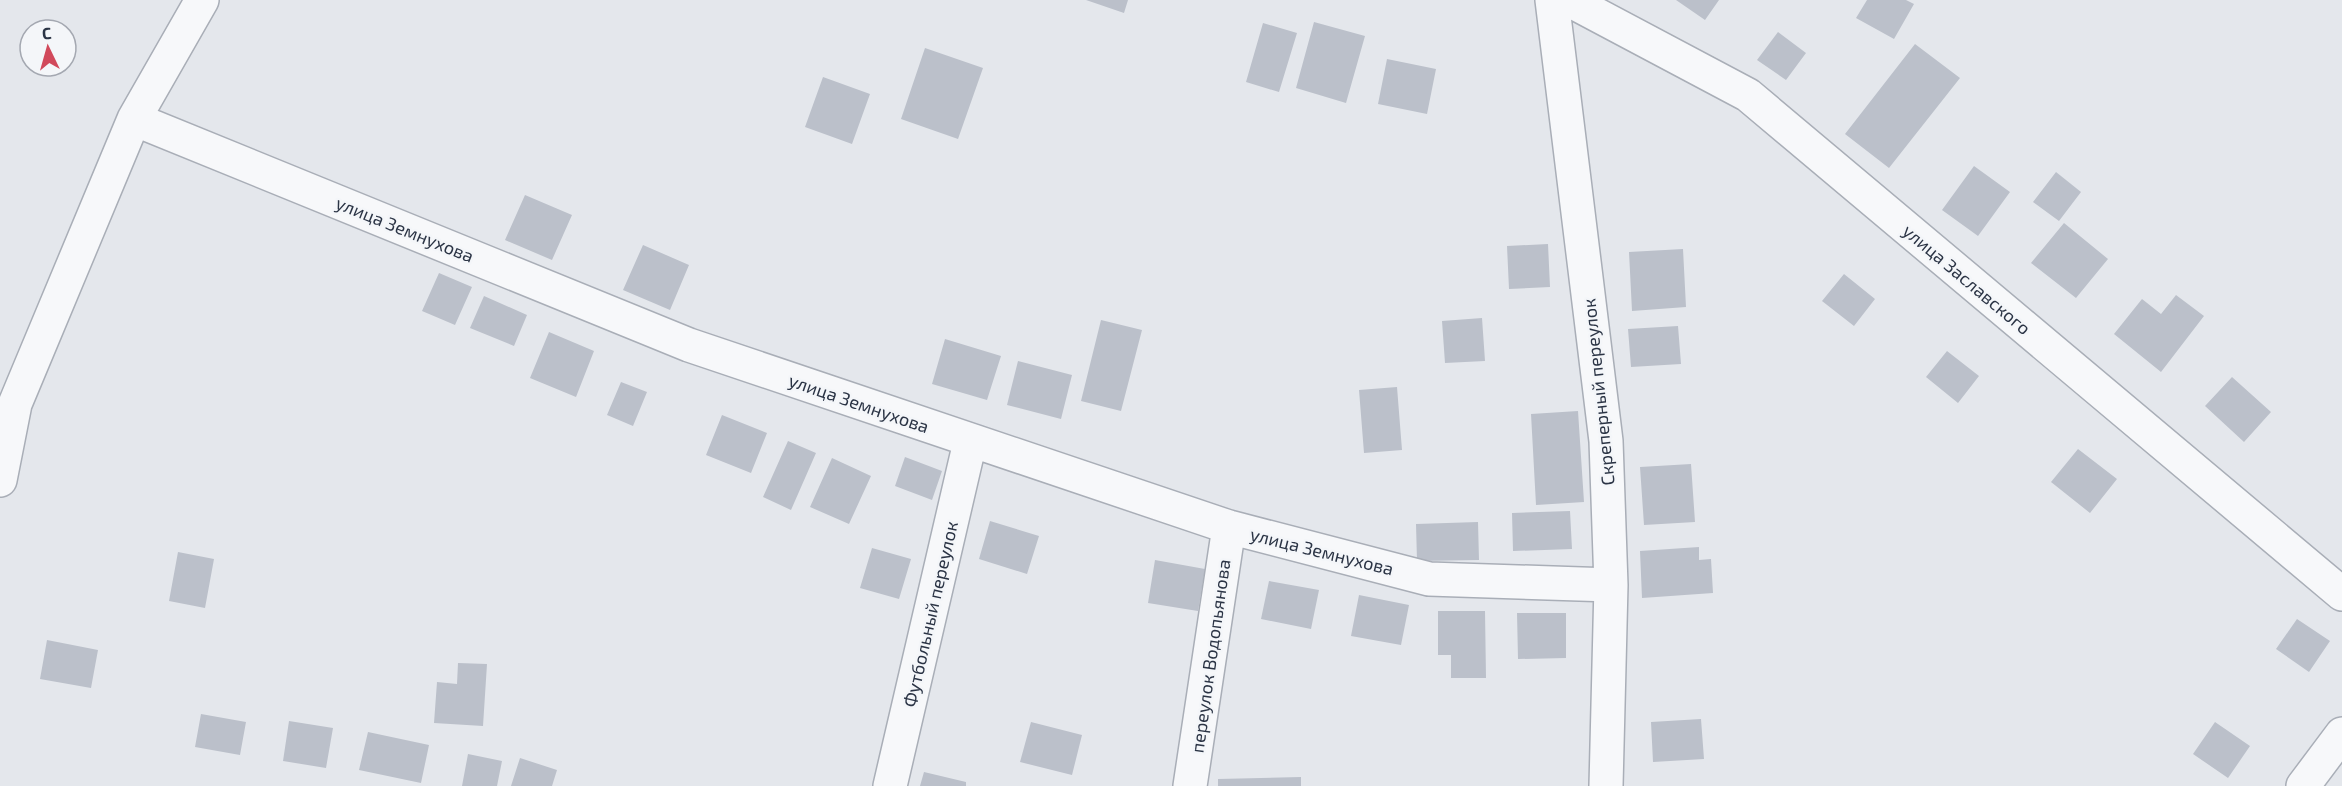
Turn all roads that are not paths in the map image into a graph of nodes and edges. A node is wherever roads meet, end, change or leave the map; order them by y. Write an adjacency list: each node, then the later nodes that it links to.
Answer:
1 (202, 0): 4 (street)
2 (1552, 0): 8 (street, Скреперный переулок)
3 (1569, 0): 9 (street, улица Заславского)
4 (134, 119): 5 (street, улица Земнухова); 6 (street)
5 (970, 442): 7 (street, улица Земнухова); 11 (street, Футбольный переулок)
6 (0, 480)
7 (1229, 527): 8 (street, улица Земнухова); 12 (street, переулок Водопьянова)
8 (1611, 585): 13 (street, Скреперный переулок)
9 (2342, 594)
10 (2342, 734): 14 (street)
11 (890, 786)
12 (1191, 786)
13 (1606, 786)
14 (2303, 786)

